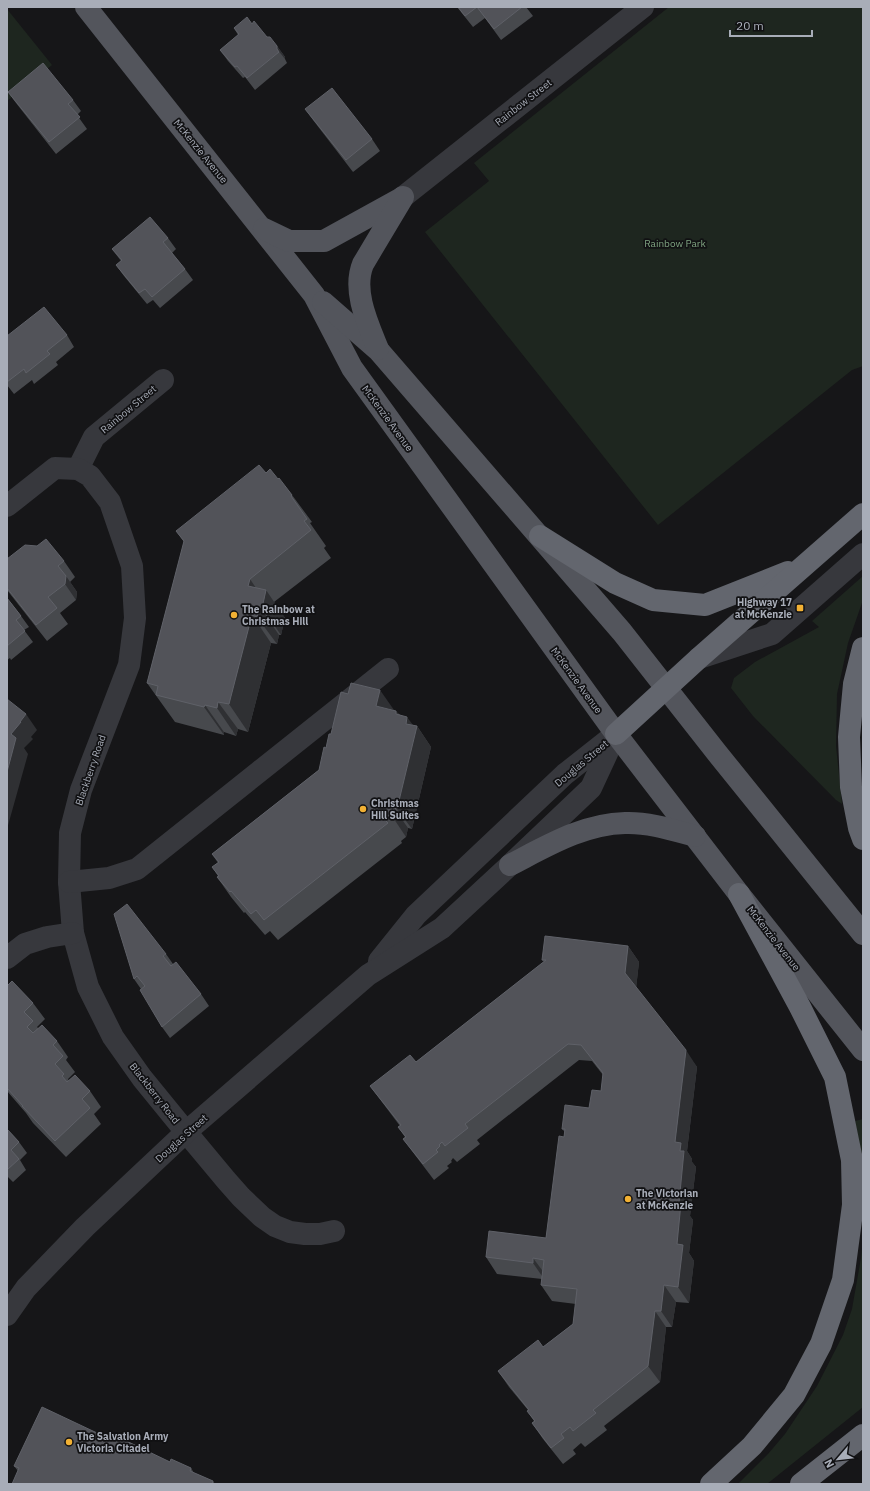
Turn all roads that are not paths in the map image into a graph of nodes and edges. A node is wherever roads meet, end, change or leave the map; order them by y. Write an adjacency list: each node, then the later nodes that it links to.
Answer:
1 (86, 7): 4 (main road, McKenzie Avenue)
2 (629, 11): 3 (street, Rainbow Street)
3 (403, 197): 4 (main road); 6 (main road)
4 (263, 228): 5 (main road, McKenzie Avenue)
5 (314, 295): 6 (main road, McKenzie Avenue); 18 (main road, McKenzie Avenue)
6 (379, 351): 11 (main road, McKenzie Avenue)
7 (162, 380): 8 (street, Rainbow Street)
8 (78, 469): 9 (street); 22 (street, Blackberry Road)
9 (7, 506)
10 (863, 514): 13 (highway)
11 (540, 536): 13 (highway); 17 (main road, McKenzie Avenue)
12 (863, 554): 15 (street)
13 (802, 567): 15 (highway)
14 (863, 648): 20 (highway)
15 (699, 658): 17 (highway)
16 (388, 669): 22 (street)
17 (665, 688): 18 (highway); 25 (main road, McKenzie Avenue)
18 (616, 734): 19 (main road, McKenzie Avenue); 21 (street, Douglas Street); 27 (street, Douglas Street)
19 (695, 836): 21 (main road); 23 (main road, McKenzie Avenue)
20 (863, 839)
21 (510, 865): 27 (street, Douglas Street)
22 (69, 882): 24 (street, Blackberry Road)
23 (739, 894): 28 (main road, McKenzie Avenue); 33 (highway)
24 (73, 933): 26 (street); 29 (street, Blackberry Road)
25 (863, 934)
26 (7, 958)
27 (368, 975): 29 (street, Douglas Street)
28 (863, 1050)
29 (186, 1132): 30 (street, Blackberry Road); 31 (street, Douglas Street)
30 (334, 1230)
31 (7, 1315)
32 (863, 1435): 34 (highway)
33 (711, 1484)
34 (801, 1484)

